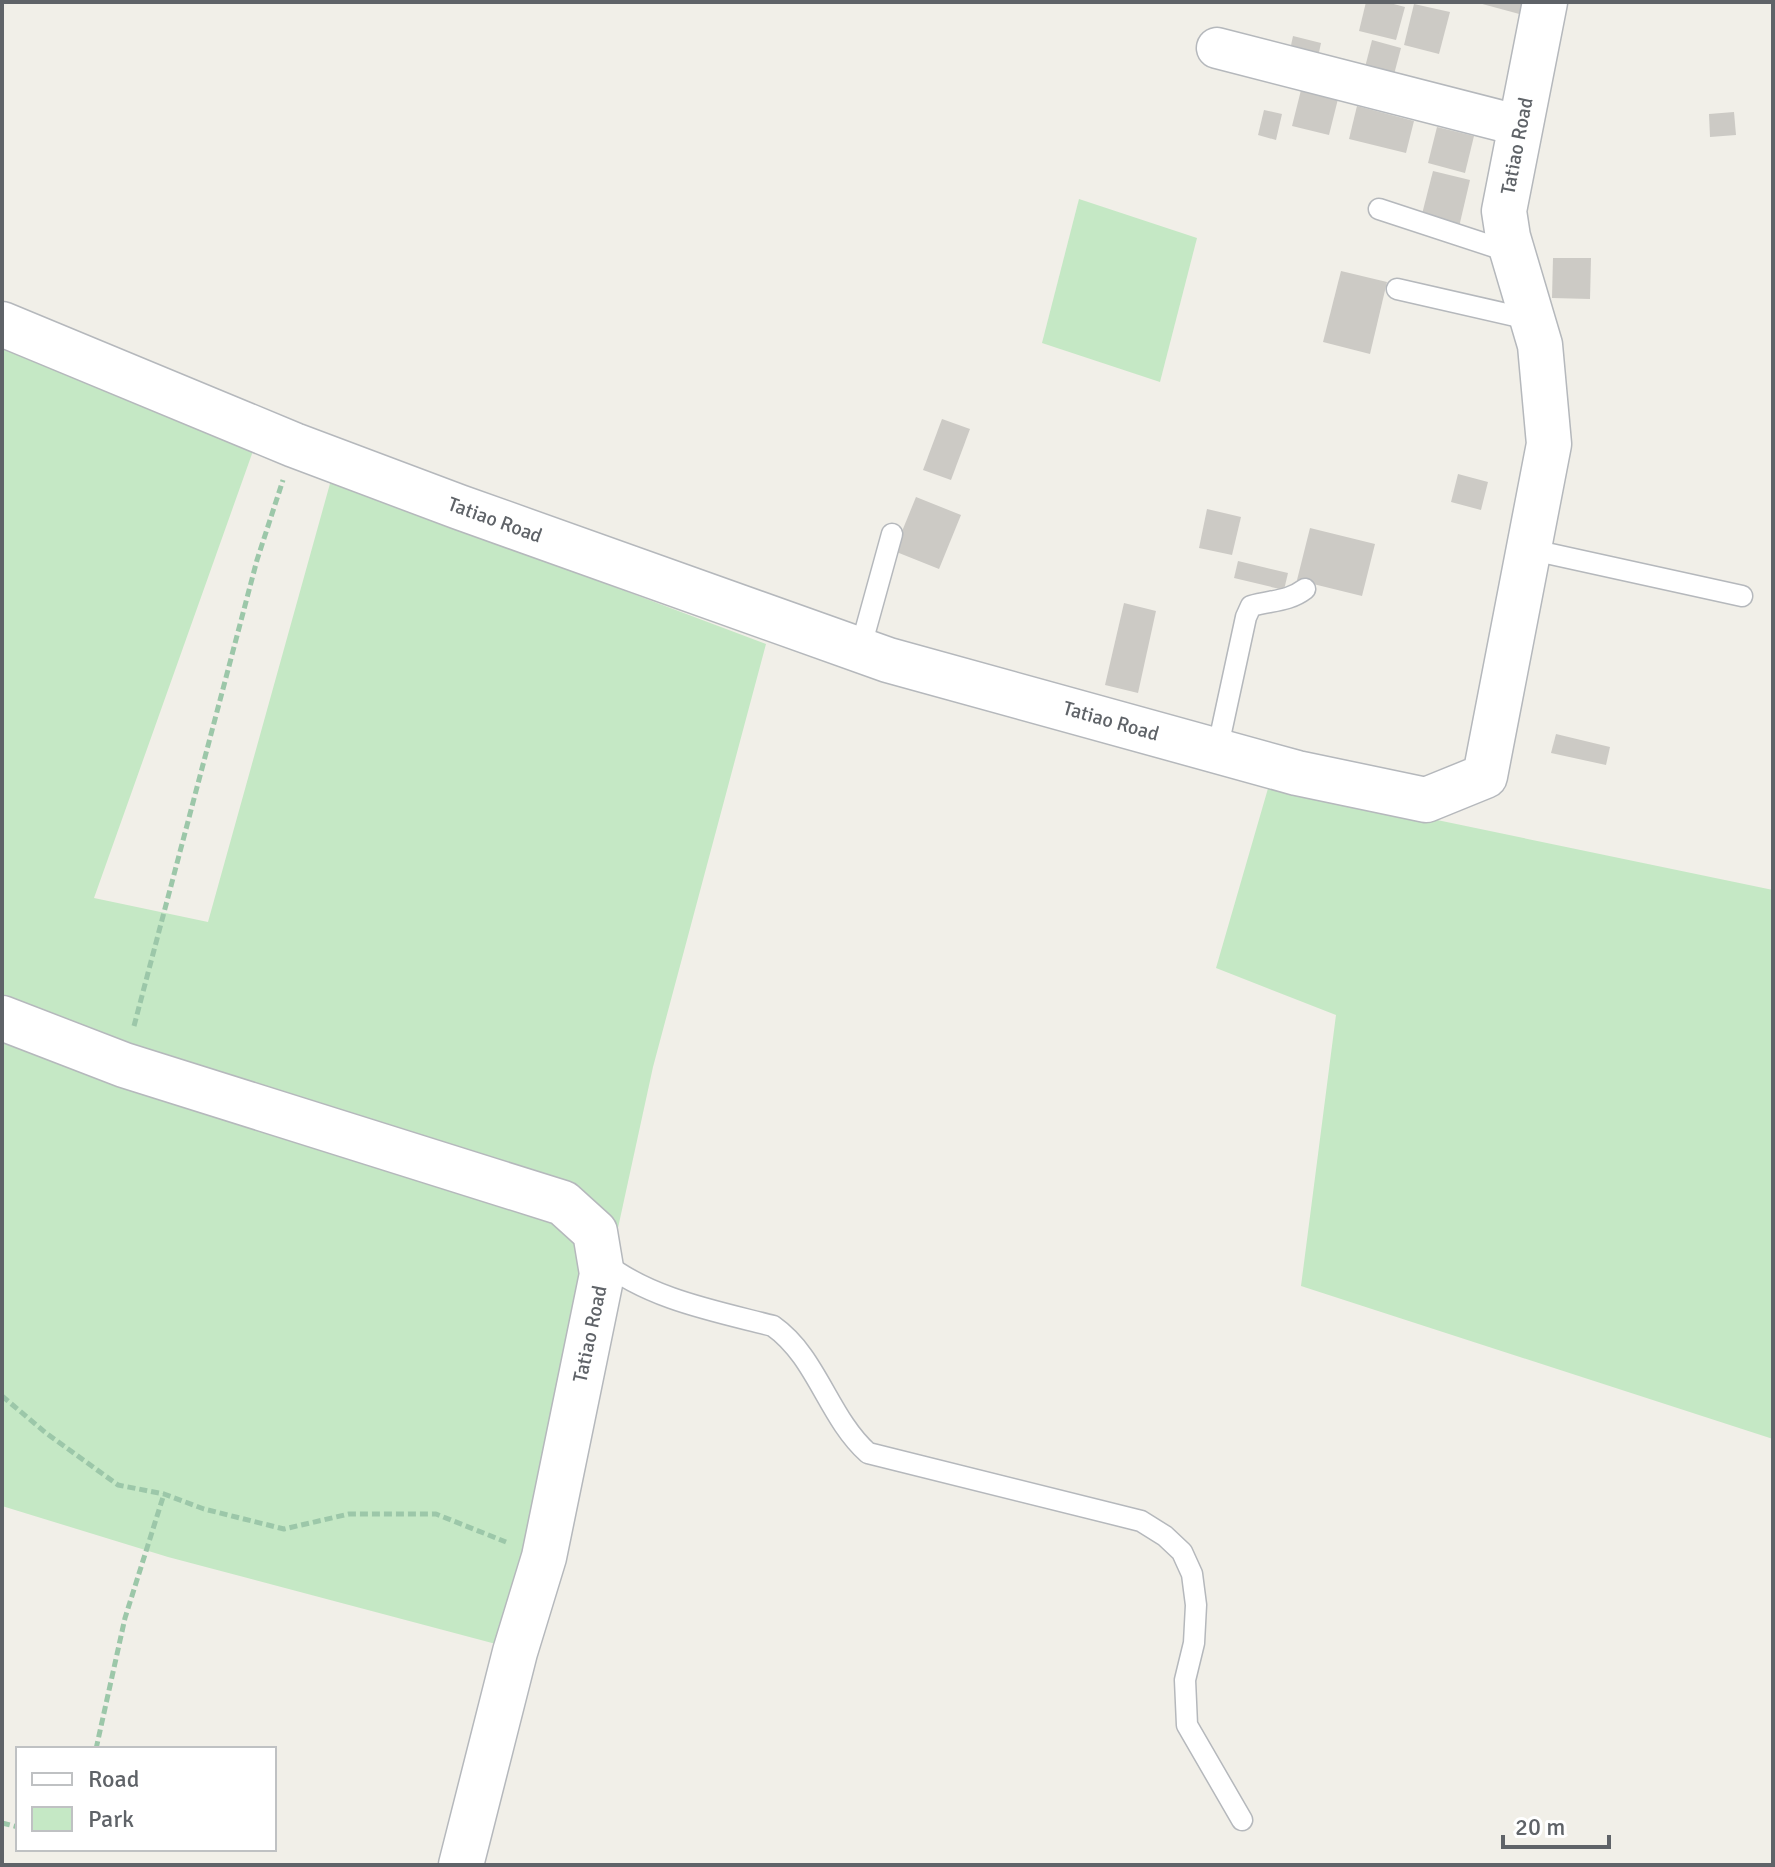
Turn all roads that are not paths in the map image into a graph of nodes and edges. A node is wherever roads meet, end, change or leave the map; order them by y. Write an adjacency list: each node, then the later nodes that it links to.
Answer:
1 (1545, 2): 3 (street, Tatiao Road)
2 (1217, 48): 3 (street)
3 (1521, 126): 5 (street, Tatiao Road)
4 (1379, 209): 5 (lane)
5 (1513, 253): 7 (street, Tatiao Road)
6 (1397, 289): 7 (lane)
7 (1533, 320): 10 (street, Tatiao Road)
8 (2, 324): 13 (street, Tatiao Road)
9 (892, 534): 13 (lane)
10 (1528, 549): 12 (lane); 14 (street, Tatiao Road)
11 (1305, 589): 14 (lane)
12 (1742, 596)
13 (860, 650): 14 (street, Tatiao Road)
14 (1217, 751)
15 (2, 1018): 16 (street, Tatiao Road)
16 (600, 1259): 17 (lane); 18 (street, Tatiao Road)
17 (1242, 1820)
18 (461, 1865)

